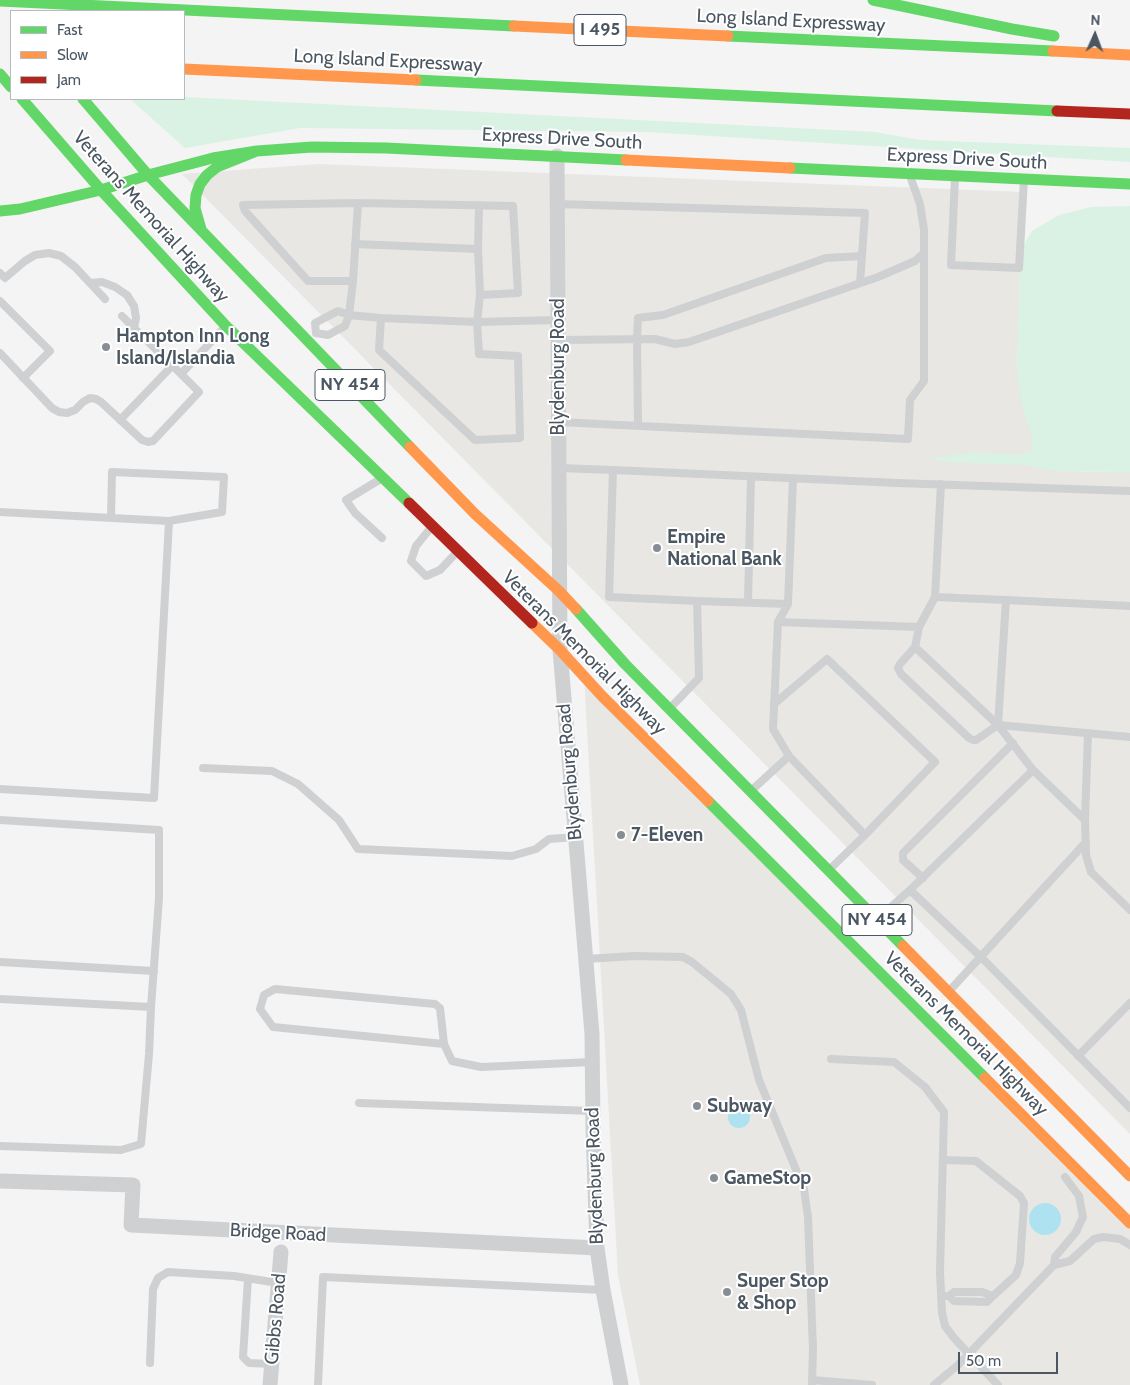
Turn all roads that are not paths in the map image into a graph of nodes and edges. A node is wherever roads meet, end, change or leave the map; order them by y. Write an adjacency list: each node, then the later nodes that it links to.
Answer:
1 (873, 0): 4 (main road)
2 (0, 1): 3 (main road); 5 (main road, Long Island Expressway / I 495)
3 (10, 14)
4 (1065, 37)
5 (1130, 54)
6 (185, 69): 11 (main road, Long Island Expressway)
7 (0, 74): 8 (main road)
8 (10, 86)
9 (23, 100): 19 (main road, Veterans Memorial Highway / NY 454)
10 (84, 100): 15 (main road, Veterans Memorial Highway / NY 454)
11 (1130, 114)
12 (257, 151): 13 (main road, Express Drive South); 15 (main road, Express Drive South); 24 (main road)
13 (557, 156): 14 (main road, Express Drive South); 21 (street, Blydenburg Road)
14 (909, 174): 16 (main road, Express Drive South); 27 (lane)
15 (148, 175): 19 (main road, Express Drive South); 24 (main road, Veterans Memorial Highway / NY 454)
16 (955, 176): 17 (main road, Express Drive South); 17 (lane)
17 (1024, 179): 18 (main road, Express Drive South)
18 (1130, 184)
19 (101, 190): 23 (main road, Express Drive South); 41 (main road, Veterans Memorial Highway / NY 454)
20 (358, 203): 22 (lane); 25 (lane); 30 (lane)
21 (557, 204): 28 (lane); 39 (street, Blydenburg Road)
22 (479, 205): 26 (lane); 33 (lane)
23 (0, 211)
24 (201, 229): 43 (main road, Veterans Memorial Highway / NY 454)
25 (356, 244): 26 (lane); 30 (lane)
26 (478, 249): 33 (lane)
27 (924, 253): 32 (lane); 52 (lane)
28 (862, 256): 32 (lane); 44 (lane)
29 (2, 278): 31 (lane)
30 (353, 281): 36 (lane)
31 (90, 283): 34 (lane); 42 (lane)
32 (860, 283): 44 (lane)
33 (480, 295): 40 (lane)
34 (105, 299)
35 (0, 301): 49 (lane)
36 (349, 315): 38 (lane); 43 (lane); 43 (lane)
37 (122, 316): 42 (lane)
38 (381, 318): 40 (lane); 40 (lane)
39 (558, 320): 40 (lane); 45 (street, Blydenburg Road)
40 (477, 322)
41 (226, 326): 48 (lane); 56 (main road, Veterans Memorial Highway / NY 454)
42 (134, 328): 47 (lane)
43 (312, 337): 66 (main road, Veterans Memorial Highway / NY 454)
44 (636, 339): 45 (lane); 52 (lane)
45 (558, 340): 51 (street, Blydenburg Road)
46 (0, 353): 49 (lane)
47 (172, 366): 48 (lane); 50 (lane)
48 (181, 374): 50 (lane)
49 (23, 378): 50 (lane)
50 (120, 420)
51 (558, 422): 52 (lane); 53 (street, Blydenburg Road)
52 (638, 425)
53 (559, 468): 54 (lane); 66 (street, Blydenburg Road)
54 (613, 470): 55 (lane); 69 (lane)
55 (751, 477): 57 (lane); 70 (lane)
56 (382, 478): 63 (main road, Veterans Memorial Highway / NY 454); 64 (lane)
57 (793, 479): 58 (lane); 71 (lane)
58 (941, 484): 59 (lane); 67 (lane)
59 (1130, 491)
60 (0, 512): 61 (lane)
61 (111, 518): 62 (lane); 62 (lane)
62 (169, 521): 86 (lane)
63 (432, 526): 65 (main road, Veterans Memorial Highway / NY 454); 65 (lane)
64 (382, 538)
65 (458, 551): 76 (main road, Veterans Memorial Highway / NY 454)
66 (559, 591): 76 (street, Blydenburg Road); 78 (main road, Veterans Memorial Highway / NY 454)
67 (935, 597): 68 (lane); 74 (lane)
68 (1006, 600): 72 (lane); 79 (lane)
69 (697, 601): 70 (lane); 78 (lane)
70 (748, 602): 71 (lane)
71 (788, 604): 73 (lane)
72 (1130, 606)
73 (778, 622): 74 (lane); 77 (lane)
74 (919, 627): 75 (lane)
75 (915, 647): 79 (lane); 79 (lane)
76 (560, 650): 91 (street, Blydenburg Road); 110 (main road, Veterans Memorial Highway / NY 454)
77 (774, 704): 83 (lane); 90 (lane)
78 (669, 709): 87 (main road, Veterans Memorial Highway / NY 454)
79 (998, 725): 80 (lane); 82 (lane)
80 (1088, 733): 81 (lane); 89 (lane)
81 (1130, 736)
82 (1013, 743): 85 (lane); 94 (lane)
83 (789, 756): 87 (lane); 90 (lane)
84 (203, 768): 91 (lane)
85 (1033, 770): 89 (lane); 94 (lane)
86 (0, 789)
87 (750, 792): 93 (main road, Veterans Memorial Highway / NY 454)
88 (0, 820): 101 (lane)
89 (1086, 820): 92 (lane)
90 (865, 835): 93 (lane)
91 (576, 837): 99 (street, Blydenburg Road)
92 (1086, 842): 96 (lane); 98 (lane)
93 (828, 871): 97 (main road, Veterans Memorial Highway / NY 454)
94 (923, 878): 95 (lane)
95 (910, 890): 97 (lane); 98 (lane)
96 (1130, 910)
97 (877, 920): 102 (main road, Veterans Memorial Highway / NY 454)
98 (980, 957): 102 (lane); 107 (lane)
99 (586, 959): 109 (street, Blydenburg Road); 132 (lane)
100 (0, 962): 101 (lane)
101 (154, 971): 105 (lane)
102 (947, 992): 118 (main road, Veterans Memorial Highway / NY 454)
103 (0, 999): 105 (lane)
104 (1130, 1003): 107 (lane)
105 (151, 1007): 115 (lane)
106 (444, 1044): 106 (lane); 109 (lane)
107 (1078, 1056): 113 (lane)
108 (831, 1059): 116 (lane)
109 (592, 1062): 114 (street, Blydenburg Road)
110 (980, 1072): 112 (lane); 120 (main road, Veterans Memorial Highway / NY 454)
111 (359, 1103): 114 (lane)
112 (999, 1106)
113 (1130, 1108)
114 (592, 1111): 122 (street, Blydenburg Road)
115 (0, 1146)
116 (943, 1160): 128 (lane); 128 (lane)
117 (1062, 1173): 124 (lane)
118 (1130, 1176)
119 (0, 1181): 122 (street, Bridge Road)
120 (1130, 1223)
121 (1130, 1245): 124 (lane)
122 (597, 1248): 127 (street, Blydenburg Road)
123 (281, 1252): 126 (street, Gibbs Road)
124 (1054, 1265): 129 (lane)
125 (248, 1279): 126 (lane); 130 (lane); 131 (lane)
126 (278, 1283): 131 (street, Gibbs Road)
127 (603, 1290): 134 (lane); 135 (street, Blydenburg Road)
128 (946, 1296): 129 (lane)
129 (969, 1354): 137 (lane); 138 (lane)
130 (150, 1362)
131 (272, 1364): 133 (street, Gibbs Road)
132 (812, 1382): 136 (lane)
133 (270, 1385)
134 (318, 1385)
135 (621, 1385)
136 (872, 1385)
137 (934, 1385)
138 (998, 1385)

